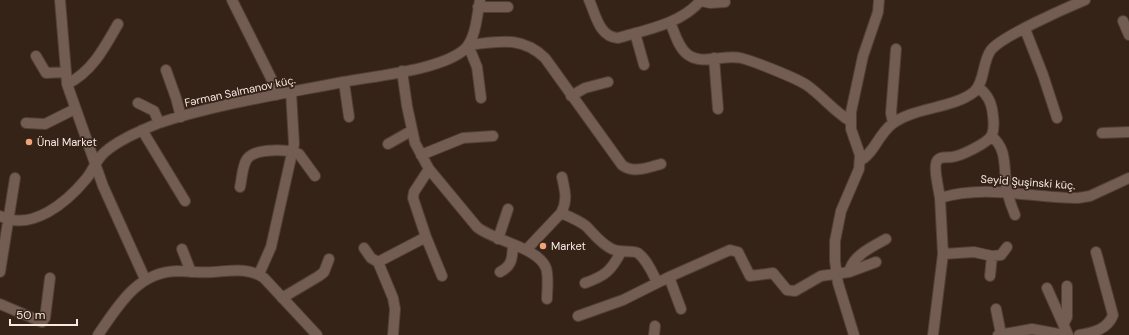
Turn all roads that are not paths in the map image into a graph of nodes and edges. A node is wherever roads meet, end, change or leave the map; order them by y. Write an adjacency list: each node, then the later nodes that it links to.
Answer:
1 (60, 0): 23 (street)
2 (232, 0): 29 (street)
3 (589, 0): 14 (street)
4 (701, 0): 7 (street); 11 (street)
5 (879, 0): 38 (street)
6 (1085, 0): 13 (street)
7 (725, 2)
8 (479, 3): 9 (street); 16 (street)
9 (508, 7)
10 (1123, 21): 15 (street)
11 (670, 22): 14 (street); 19 (street)
12 (118, 24): 26 (street)
13 (1025, 29): 27 (street); 37 (street)
14 (635, 33): 20 (street)
15 (1129, 35)
16 (468, 45): 22 (street, Fərman Salmanov küç.); 30 (street); 31 (street)
17 (896, 49): 41 (street)
18 (36, 56): 23 (street)
19 (714, 58): 34 (street); 38 (street)
20 (644, 65)
21 (166, 70): 35 (street)
22 (402, 71): 24 (street, Fərman Salmanov küç.); 43 (street)
23 (66, 72): 26 (street)
24 (344, 82): 28 (street, Fərman Salmanov küç.); 36 (street)
25 (608, 82): 30 (street)
26 (67, 84): 33 (street)
27 (978, 88): 41 (street); 47 (street)
28 (291, 92): 29 (street, Fərman Salmanov küç.); 49 (street)
29 (276, 95): 35 (street, Fərman Salmanov küç.)
30 (571, 96): 53 (street)
31 (481, 98)
32 (138, 103): 40 (street)
33 (75, 109): 39 (street); 52 (street)
34 (718, 109)
35 (180, 117): 40 (street, Fərman Salmanov küç.)
36 (349, 117)
37 (1057, 118)
38 (850, 121): 51 (street)
39 (26, 123)
40 (159, 123): 42 (street, Fərman Salmanov küç.)
41 (893, 123): 51 (street)
42 (142, 130): 52 (street, Fərman Salmanov küç.); 62 (street)
43 (411, 131): 48 (street); 50 (street)
44 (1129, 132): 45 (street)
45 (1102, 133)
46 (493, 136): 50 (street)
47 (991, 136): 60 (street); 61 (street)
48 (388, 144)
49 (292, 151): 55 (street); 59 (street); 86 (street)
50 (420, 155): 54 (street)
51 (860, 160): 87 (street)
52 (96, 163): 66 (street, Fərman Salmanov küç.); 92 (street)
53 (661, 164)
54 (428, 169): 67 (street); 68 (street)
55 (315, 176)
56 (562, 177): 64 (street)
57 (15, 178): 66 (street)
58 (1129, 178): 60 (street, Seyid Şuşinski küç.)
59 (240, 187)
60 (1007, 192): 61 (street, Seyid Şuşinski küç.); 65 (street)
61 (940, 198): 77 (street)
62 (185, 201)
63 (508, 209): 68 (street)
64 (561, 213): 74 (street); 75 (street)
65 (1014, 215)
66 (4, 218): 82 (street)
67 (426, 238): 80 (street); 88 (street)
68 (498, 239): 70 (street)
69 (886, 239): 85 (street)
70 (513, 245): 74 (street); 84 (street)
71 (1007, 247): 78 (street)
72 (364, 248): 80 (street)
73 (182, 249): 83 (street)
74 (526, 250): 98 (street)
75 (621, 252): 93 (street); 94 (street)
76 (1096, 252): 112 (street)
77 (943, 254): 78 (street); 108 (street)
78 (992, 256): 89 (street)
79 (329, 258): 97 (street)
80 (378, 262): 106 (street)
81 (876, 262): 85 (street)
82 (0, 272)
83 (191, 272): 86 (street); 92 (street)
84 (500, 272)
85 (849, 272): 87 (street)
86 (259, 274): 97 (street)
87 (837, 274): 90 (street); 107 (street)
88 (442, 276)
89 (990, 276)
90 (668, 277): 93 (street); 100 (street)
91 (50, 278): 99 (street)
92 (145, 279): 104 (street)
93 (657, 282): 102 (street)
94 (585, 283)
95 (1067, 286): 103 (street)
96 (1048, 288): 103 (street)
97 (282, 298): 105 (street)
98 (547, 299)
99 (0, 304)
100 (681, 309)
101 (996, 309): 109 (street)
102 (578, 316)
103 (1064, 323): 111 (street)
104 (98, 335)
105 (317, 335)
106 (393, 335)
107 (854, 335)
108 (934, 335)
109 (1000, 335): 110 (street)
110 (1064, 335)
111 (1068, 335)
112 (1078, 335)

